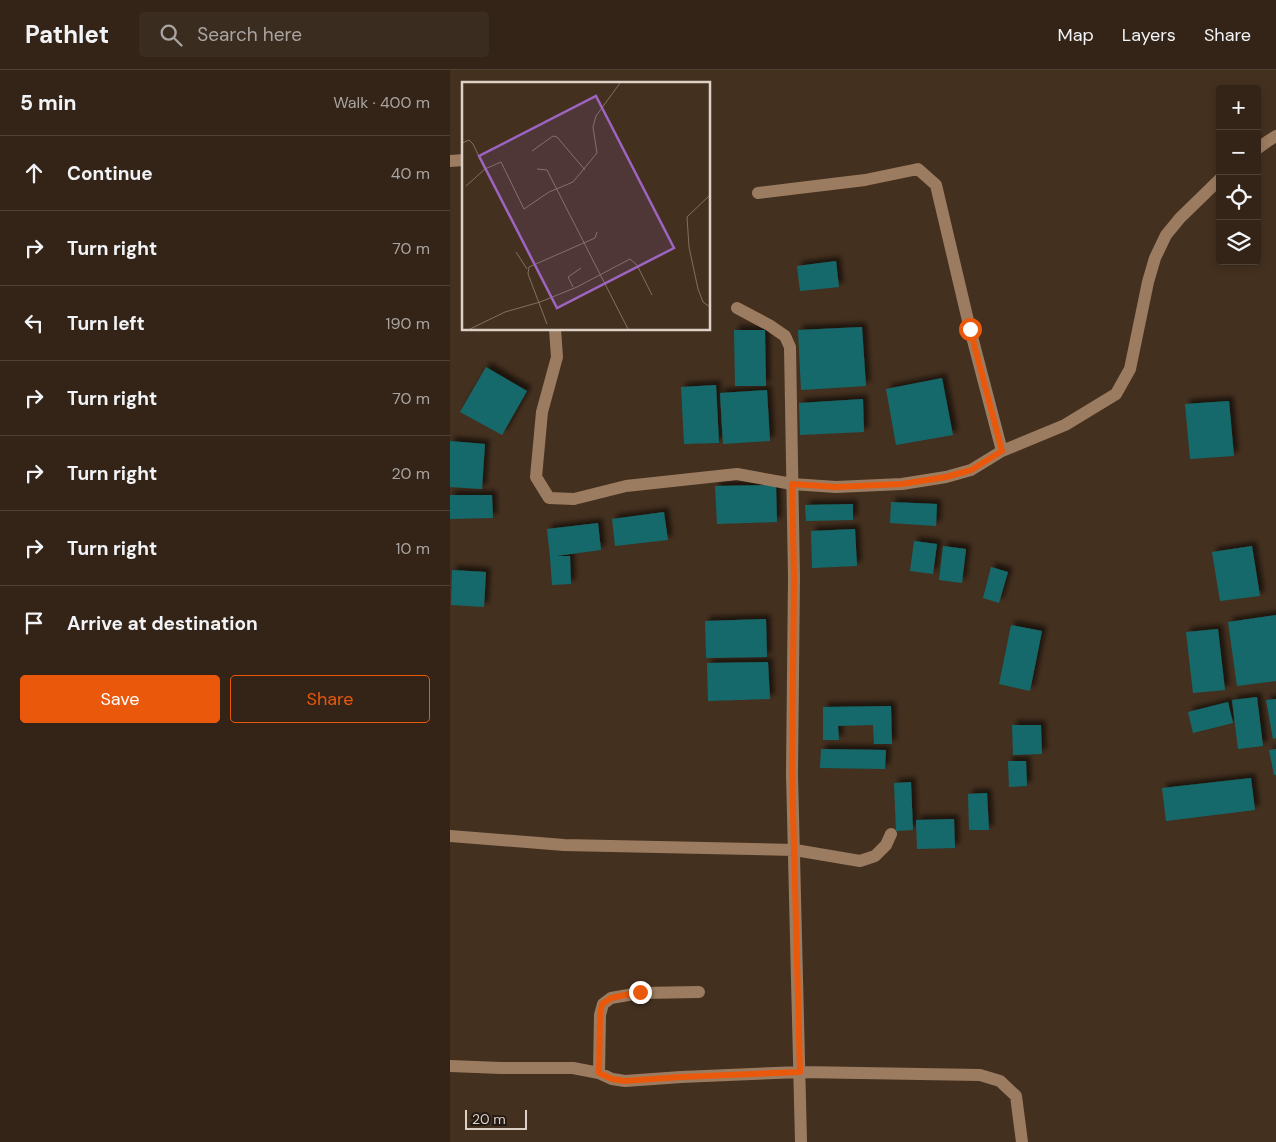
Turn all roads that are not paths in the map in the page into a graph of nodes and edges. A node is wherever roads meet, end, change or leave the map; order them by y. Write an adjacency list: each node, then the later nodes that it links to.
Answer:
1 (1276, 136): 2 (street)
2 (1261, 146)
3 (1216, 183): 7 (street)
4 (758, 193): 7 (street)
5 (737, 308): 8 (street)
6 (555, 330): 8 (street)
7 (1002, 451): 8 (street)
8 (792, 484): 11 (street)
9 (891, 834): 11 (street)
10 (450, 836): 11 (street)
11 (795, 850): 14 (street)
12 (700, 992): 15 (street)
13 (450, 1066): 15 (street)
14 (800, 1072): 15 (street); 16 (street); 17 (street)
15 (599, 1073)
16 (801, 1142)
17 (1022, 1142)

